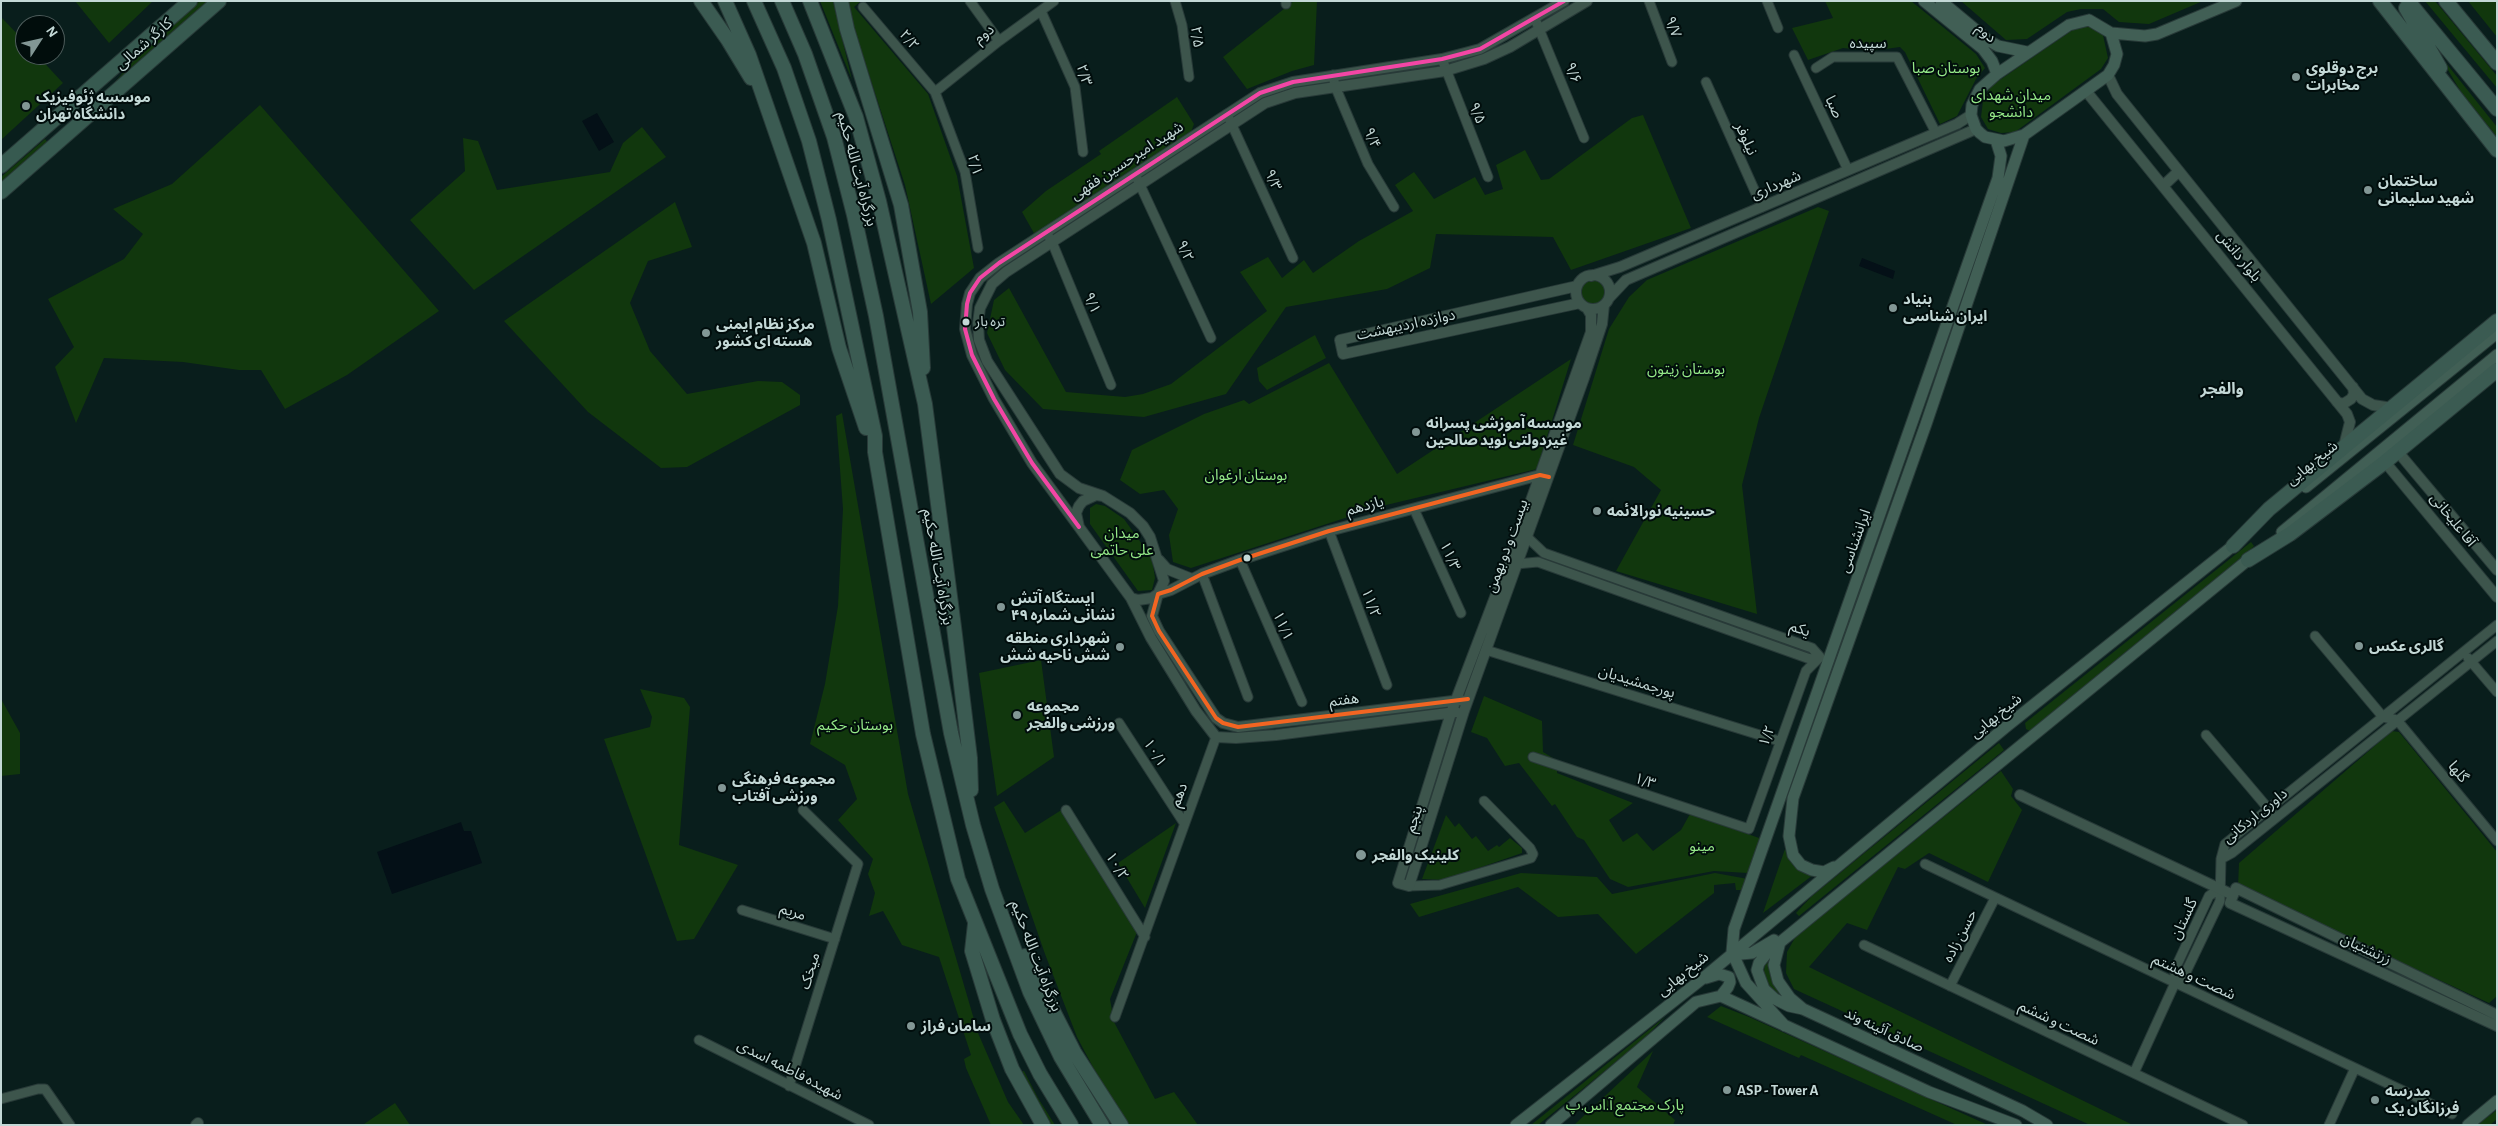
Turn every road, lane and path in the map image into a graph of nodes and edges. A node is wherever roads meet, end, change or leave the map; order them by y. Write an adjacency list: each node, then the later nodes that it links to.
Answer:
1 (190, 1): 43 (main road, کارگر شمالی)
2 (219, 1): 46 (main road, کارگر شمالی)
3 (701, 1): 47 (highway)
4 (725, 1): 47 (highway)
5 (754, 1): 94 (highway)
6 (782, 1): 150 (highway, بزرگراه آیت الله حکیم)
7 (810, 1): 89 (highway)
8 (841, 1): 89 (highway)
9 (970, 1): 29 (street)
10 (1054, 1): 24 (street, دوم)
11 (1175, 1): 40 (street, ۲/۵)
12 (1564, 1): 25 (street, شهید امیرحسین فقهی)
13 (1586, 1): 27 (street, شهید امیرحسین فقهی)
14 (1649, 1): 33 (street, ۹/۷)
15 (1767, 1): 26 (street)
16 (1924, 1): 37 (main road, دوم)
17 (1942, 1): 30 (main road, دوم)
18 (2236, 1): 28 (main road)
19 (2380, 1): 50 (highway)
20 (2402, 1): 50 (highway)
21 (2408, 1): 48 (highway)
22 (2446, 1): 34 (highway)
23 (862, 7): 45 (street, ۲/۲)
24 (1041, 11): 29 (street, دوم); 60 (street, ۲/۳)
25 (1535, 19): 27 (street, ۹/۶); 32 (street, شهید امیرحسین فقهی)
26 (1778, 28)
27 (1541, 29): 36 (street, شهید امیرحسین فقهی); 56 (street, ۹/۶)
28 (2111, 32): 30 (main road); 39 (main road)
29 (999, 41): 45 (street, دوم)
30 (2027, 52): 37 (main road)
31 (1794, 55): 62 (street, صبا)
32 (1442, 60): 36 (street, ۹/۵); 38 (street, شهید امیرحسین فقهی)
33 (1672, 62)
34 (2497, 63)
35 (1816, 68): 54 (street, سپیده)
36 (1445, 71): 42 (street, شهید امیرحسین فقهی); 65 (street, ۹/۵)
37 (1996, 74): 51 (main road)
38 (1333, 75): 42 (street, ۹/۴); 49 (street, شهید امیرحسین فقهی)
39 (2108, 75): 44 (main road); 63 (street, بلوار دانش)
40 (1189, 78)
41 (1706, 82): 71 (street, نیلوفر)
42 (1335, 86): 52 (street, شهید امیرحسین فقهی); 70 (street, ۹/۴)
43 (89, 89): 46 (main road); 61 (main road, کارگر شمالی)
44 (2086, 91): 55 (main road); 68 (street, بلوار دانش)
45 (935, 92): 75 (street, ۲/۱)
46 (102, 103): 69 (main road, کارگر شمالی)
47 (768, 107): 94 (highway)
48 (2497, 109)
49 (1227, 114): 52 (street, ۹/۳); 64 (street, شهید امیرحسین فقهی)
50 (2468, 115): 59 (highway)
51 (1971, 116): 53 (main road); 54 (street, شهرداری)
52 (1233, 124): 67 (street, شهید امیرحسین فقهی); 76 (street, ۹/۳)
53 (1976, 129): 57 (main road); 58 (street, شهرداری)
54 (1936, 133): 58 (street); 62 (street, شهرداری)
55 (2024, 135): 57 (main road); 92 (main road, ایرانشناسی)
56 (1584, 138)
57 (1996, 140): 91 (main road, ایرانشناسی)
58 (1941, 144): 66 (street, شهرداری)
59 (2497, 150)
60 (1083, 152)
61 (1, 166)
62 (1848, 170): 66 (street); 71 (street, شهرداری)
63 (2179, 171): 68 (street); 87 (street, بلوار دانش)
64 (1135, 174): 67 (street, ۹/۲); 73 (street, شهید امیرحسین فقهی)
65 (1488, 176)
66 (1853, 182): 72 (street, شهرداری)
67 (1141, 183): 74 (street, شهید امیرحسین فقهی); 83 (street, ۹/۲)
68 (2163, 186): 88 (street, بلوار دانش)
69 (1, 192)
70 (1394, 207)
71 (1762, 207): 72 (street); 77 (street, شهرداری)
72 (1767, 219): 79 (street, شهرداری)
73 (1046, 232): 74 (street, ۹/۱); 102 (street, شهید امیرحسین فقهی)
74 (1052, 242): 86 (street, ۹/۱); 98 (street, شهید امیرحسین فقهی)
75 (978, 248)
76 (1293, 258)
77 (1590, 276): 78 (street); 79 (street)
78 (1577, 286): 80 (street); 80 (street, دوازده اردیبهشت)
79 (1607, 302): 80 (street); 97 (street, بیست و دو بهمن)
80 (1584, 306): 97 (street, بیست و دو بهمن)
81 (2497, 321): 90 (highway)
82 (2497, 333): 93 (main road, شیخ بهایی)
83 (1211, 338)
84 (2497, 356): 108 (main road)
85 (2497, 370): 95 (highway)
86 (1111, 385)
87 (2353, 387): 88 (street); 90 (street, بلوار دانش)
88 (2338, 402): 93 (street, بلوار دانش)
89 (925, 404): 150 (highway)
90 (2392, 408): 93 (highway)
91 (1914, 420): 92 (main road); 122 (main road, ایرانشناسی)
92 (1926, 424): 124 (main road, ایرانشناسی)
93 (2348, 448): 105 (highway)
94 (876, 452): 162 (highway)
95 (2398, 452): 96 (highway); 100 (street, آقا علیخانی)
96 (2386, 462): 101 (street, آقا علیخانی); 108 (highway)
97 (1545, 476): 99 (street, یازدهم); 104 (street, بیست و دو بهمن); 129 (street, بیست و دو بهمن)
98 (1103, 496): 102 (street); 106 (street)
99 (1414, 509): 103 (street, یازدهم); 116 (street, ۱۱/۳)
100 (2448, 511): 101 (street); 110 (street, آقا علیخانی)
101 (2434, 522): 114 (street, آقا علیخانی)
102 (1079, 527): 115 (street)
103 (1329, 531): 107 (street, یازدهم); 125 (street, ۱۱/۲)
104 (1526, 536): 109 (street, بیست و دو بهمن); 122 (street, یکم)
105 (2233, 546): 137 (main road, شیخ بهایی)
106 (1158, 559): 112 (street); 113 (street)
107 (1240, 560): 111 (street, یازدهم); 130 (street, ۱۱/۱)
108 (2248, 560): 141 (main road)
109 (1516, 564): 120 (street, بیست و دو بهمن); 122 (street, یکم)
110 (2497, 570)
111 (1202, 574): 112 (street, یازدهم); 127 (street)
112 (1192, 579): 113 (street, یازدهم)
113 (1158, 594): 115 (street); 136 (street)
114 (2497, 597)
115 (1131, 598): 139 (street)
116 (1461, 613)
117 (2497, 625): 121 (street, داوری اردکانی)
118 (2315, 636): 133 (street)
119 (2497, 641): 123 (street, داوری اردکانی)
120 (1486, 650): 128 (street, بیست و دو بهمن); 140 (street, پورجمشیدیان)
121 (2464, 652): 123 (street); 133 (street, داوری اردکانی)
122 (1825, 659): 124 (main road); 140 (street, ۱/۲); 168 (main road, ایرانشناسی)
123 (2471, 661): 126 (street); 134 (street, داوری اردکانی)
124 (1841, 664): 154 (main road, ایرانشناسی)
125 (1387, 684)
126 (2497, 692)
127 (1248, 697)
128 (1468, 700): 129 (street, هفتم); 131 (street, بیست و دو بهمن)
129 (1456, 701): 132 (street, پنجم); 136 (street, هفتم)
130 (1302, 702)
131 (1464, 711): 132 (street, هفتم); 156 (street, پنجم)
132 (1451, 713): 139 (street, هفتم); 156 (street, پنجم)
133 (2383, 717): 134 (street); 145 (street, داوری اردکانی)
134 (2397, 720): 148 (street, داوری اردکانی); 152 (street, گلها)
135 (1119, 723): 149 (street, ۱۰/۱)
136 (1223, 723): 139 (street)
137 (2007, 726): 141 (main road); 154 (main road, شیخ بهایی)
138 (2206, 735): 145 (street)
139 (1216, 737): 149 (street, دهم)
140 (1779, 741): 151 (street, ۱/۲)
141 (2021, 743): 161 (main road)
142 (1533, 757): 151 (street, ۱/۳)
143 (2020, 795): 157 (street, زرتشتیان)
144 (1484, 801): 156 (street)
145 (2269, 809): 148 (street); 153 (street, داوری اردکانی)
146 (803, 810): 165 (street, میخک)
147 (1066, 810): 164 (street, ۱۰/۲)
148 (2275, 817): 153 (street, داوری اردکانی)
149 (1184, 823): 164 (street, دهم)
150 (973, 825): 163 (highway, بزرگراه آیت الله حکیم)
151 (1749, 829)
152 (2497, 841)
153 (2221, 859): 157 (street)
154 (1843, 864): 168 (main road, شیخ بهایی)
155 (1925, 864): 159 (street, شصت و هشتم)
156 (1409, 886)
157 (2220, 888): 158 (street, زرتشتیان); 170 (street, گلستان)
158 (2233, 895): 174 (street, زرتشتیان); 177 (street, زرتشتیان)
159 (1995, 898): 170 (street, شصت و هشتم); 171 (street, حسن زاده)
160 (742, 910): 165 (street, مریم)
161 (1814, 914): 166 (main road); 168 (main road)
162 (975, 921): 191 (highway); 192 (highway)
163 (1006, 927): 193 (highway, بزرگراه آیت الله حکیم); 194 (highway)
164 (1145, 937): 175 (street, دهم)
165 (835, 939): 182 (street, میخک)
166 (1784, 939): 173 (main road, صادق آئینه وند); 173 (main road)
167 (1864, 945): 171 (street, شصت و ششم)
168 (1732, 952): 169 (main road, شیخ بهایی); 176 (main road)
169 (1702, 979): 172 (main road); 195 (main road, شیخ بهایی)
170 (2175, 983): 179 (street, شصت و هشتم); 181 (street, گلستان)
171 (1950, 986): 181 (street, شصت و ششم)
172 (1721, 996): 176 (main road); 196 (main road, شیخ بهایی)
173 (1803, 1009): 180 (main road, صادق آئینه وند)
174 (2497, 1015)
175 (1115, 1017)
176 (1785, 1026): 183 (main road)
177 (2497, 1026)
178 (698, 1040): 182 (street, شهیده فاطمه اسدی)
179 (2355, 1068): 187 (street, شصت و هشتم); 200 (street)
180 (1939, 1072): 183 (main road); 186 (main road, صادق آئینه وند)
181 (2134, 1073): 199 (street, شصت و ششم)
182 (789, 1086): 190 (street, شهیده فاطمه اسدی)
183 (1929, 1092): 188 (main road)
184 (1, 1099): 189 (street)
185 (2497, 1101): 201 (main road)
186 (2022, 1111): 197 (main road, صادق آئینه وند); 198 (main road, صادق آئینه وند)
187 (2452, 1114)
188 (2014, 1124)
189 (70, 1125)
190 (869, 1125)
191 (1043, 1125)
192 (1071, 1125)
193 (1102, 1125)
194 (1121, 1125)
195 (1516, 1125)
196 (1551, 1125)
197 (2046, 1125)
198 (2058, 1125)
199 (2243, 1125)
200 (2329, 1125)
201 (2468, 1125)

